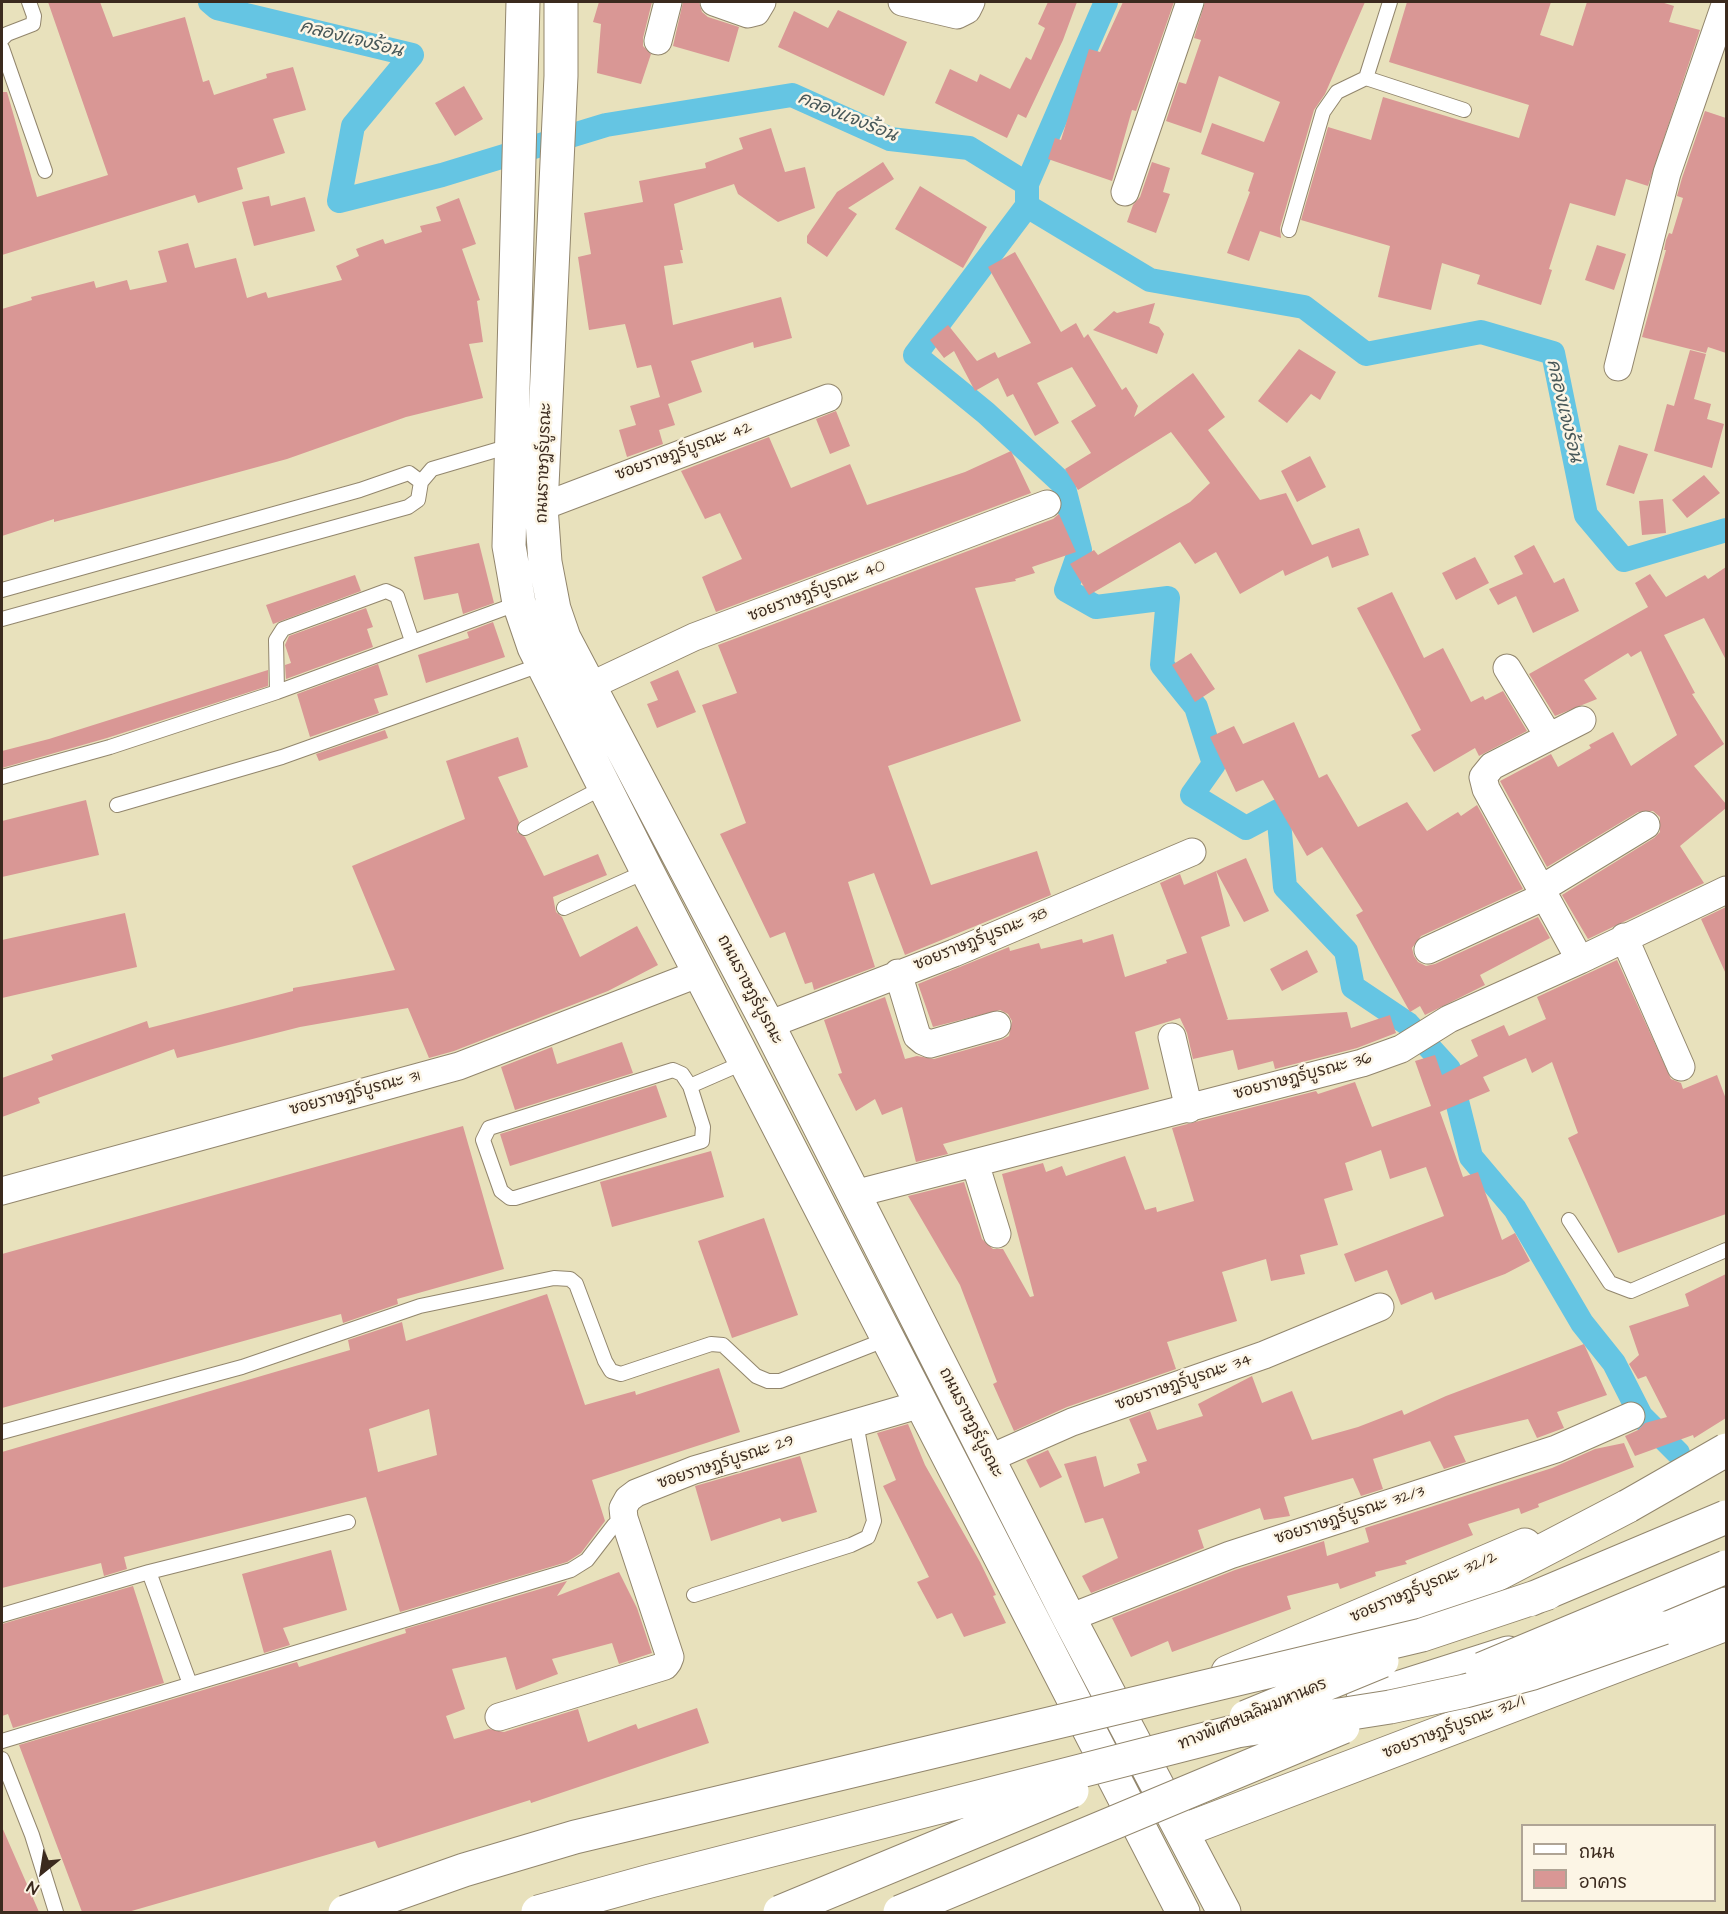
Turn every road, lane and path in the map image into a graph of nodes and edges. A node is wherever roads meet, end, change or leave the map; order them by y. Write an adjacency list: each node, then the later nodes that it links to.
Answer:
1 (29, 2): 12 (lane)
2 (668, 2): 13 (street)
3 (714, 2): 4 (street)
4 (762, 2)
5 (902, 2): 6 (street)
6 (971, 2)
7 (1190, 2): 18 (street)
8 (1390, 2): 15 (lane)
9 (1726, 2): 20 (street)
10 (523, 17): 22 (main road, ถนนราษฎร์บูรณะ)
11 (561, 17): 25 (main road, ถนนราษฎร์บูรณะ)
12 (2, 39)
13 (658, 41)
14 (2, 48): 17 (lane)
15 (1366, 78): 16 (lane); 19 (lane)
16 (1464, 110)
17 (45, 171)
18 (1125, 192)
19 (1289, 230)
20 (1618, 367)
21 (828, 398): 25 (street, ซอยราษฎร์บูรณะ 42)
22 (510, 446): 23 (lane); 27 (main road, ถนนราษฎร์บูรณะ)
23 (421, 482): 26 (lane); 28 (lane)
24 (1047, 504): 32 (street, ซอยราษฎร์บูรณะ 40)
25 (541, 507): 30 (main road, ถนนราษฎร์บูรณะ)
26 (2, 590)
27 (519, 603): 29 (lane); 30 (main road, ถนนราษฎร์บูรณะ)
28 (2, 619)
29 (411, 641): 33 (lane); 33 (lane)
30 (547, 650): 32 (main road, ถนนราษฎร์บูรณะ); 34 (main road, ถนนราษฎร์บูรณะ); 39 (lane)
31 (1507, 668): 36 (street)
32 (590, 687): 34 (street, ซอยราษฎร์บูรณะ 40); 52 (main road, ถนนราษฎร์บูรณะ)
33 (277, 692): 37 (lane)
34 (561, 700): 38 (main road, ถนนราษฎร์บูรณะ)
35 (1582, 720): 36 (street)
36 (1549, 737): 45 (street)
37 (2, 777)
38 (604, 787): 41 (lane); 43 (main road, ถนนราษฎร์บูรณะ)
39 (117, 805)
40 (1646, 825): 45 (street)
41 (525, 828)
42 (1192, 852): 51 (street, ซอยราษฎร์บูรณะ 38)
43 (647, 871): 46 (lane); 50 (main road, ถนนราษฎร์บูรณะ)
44 (1726, 890): 47 (street, ซอยราษฎร์บูรณะ 36)
45 (1543, 893): 48 (street); 49 (street)
46 (564, 908)
47 (1624, 937): 49 (street, ซอยราษฎร์บูรณะ 36); 56 (street)
48 (1428, 950)
49 (1580, 960): 58 (street, ซอยราษฎร์บูรณะ 36)
50 (700, 973): 55 (main road, ถนนราษฎร์บูรณะ); 60 (street, ซอยราษฎร์บูรณะ 31)
51 (898, 973): 52 (street, ซอยราษฎร์บูรณะ 38); 53 (street)
52 (768, 1025): 61 (main road, ถนนราษฎร์บูรณะ)
53 (997, 1025)
54 (1172, 1036): 58 (street)
55 (745, 1062): 57 (lane); 66 (main road, ถนนราษฎร์บูรณะ)
56 (1681, 1067)
57 (690, 1086): 57 (lane)
58 (1189, 1108): 59 (street, ซอยราษฎร์บูรณะ 36)
59 (975, 1162): 61 (street, ซอยราษฎร์บูรณะ 36); 63 (street)
60 (2, 1191)
61 (854, 1194): 72 (main road, ถนนราษฎร์บูรณะ)
62 (1569, 1220): 64 (lane)
63 (997, 1234)
64 (1726, 1250)
65 (1380, 1307): 72 (street, ซอยราษฎร์บูรณะ 34)
66 (886, 1339): 67 (main road, ถนนราษฎร์บูรณะ); 70 (lane)
67 (921, 1404): 69 (street, ซอยราษฎร์บูรณะ 29); 99 (main road, ถนนราษฎร์บูรณะ)
68 (1631, 1416): 83 (street, ซอยราษฎร์บูรณะ 32/3)
69 (856, 1423): 75 (street, ซอยราษฎร์บูรณะ 29); 80 (lane)
70 (2, 1432)
71 (1726, 1450): 86 (main road, bridge)
72 (988, 1458): 83 (main road, ถนนราษฎร์บูรณะ)
73 (1726, 1459): 89 (main road, ซอยราษฎร์บูรณะ 32/2)
74 (1726, 1517): 97 (main road, ทางพิเศษเฉลิมมหานคร, bridge)
75 (624, 1518): 87 (lane); 88 (street)
76 (348, 1522): 78 (lane)
77 (1726, 1567): 98 (main road, bridge)
78 (149, 1572): 82 (lane); 87 (lane)
79 (1548, 1593): 86 (main road, bridge)
80 (694, 1595)
81 (1726, 1604): 90 (main road, bridge)
82 (2, 1615)
83 (1069, 1618): 89 (main road, ถนนราษฎร์บูรณะ)
84 (1726, 1624): 93 (main road, ซอยราษฎร์บูรณะ 32/1)
85 (1564, 1633): 90 (main road, bridge)
86 (1305, 1663): 95 (main road, bridge)
87 (190, 1684): 91 (lane)
88 (499, 1717)
89 (1121, 1718): 93 (main road, ถนนราษฎร์บูรณะ)
90 (1237, 1731): 96 (main road, bridge)
91 (2, 1741)
92 (2, 1759): 94 (lane)
93 (1182, 1832): 100 (main road, ถนนราษฎร์บูรณะ)
94 (56, 1912)
95 (345, 1912)
96 (538, 1912)
97 (780, 1912)
98 (900, 1912)
99 (1183, 1912)
100 (1224, 1912)

